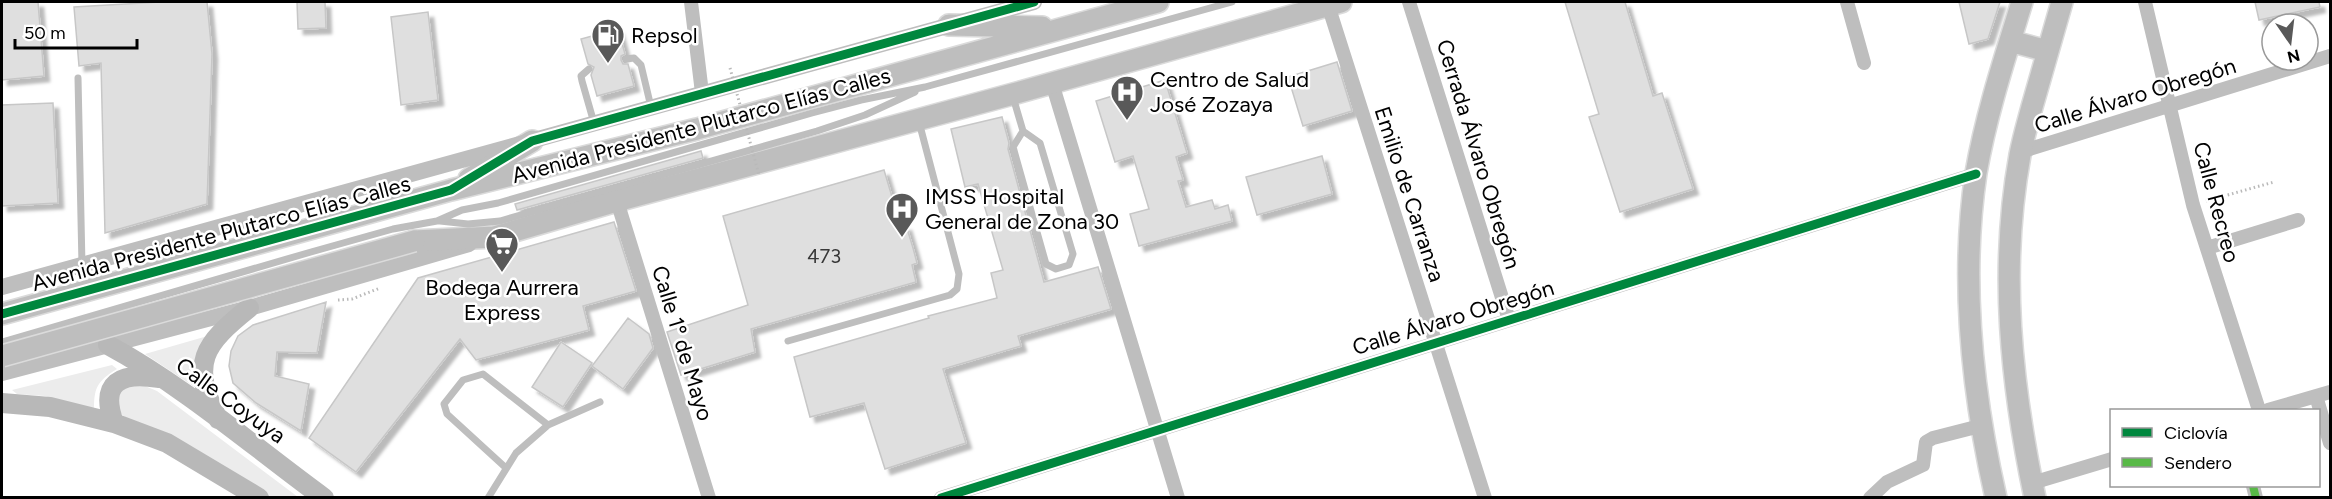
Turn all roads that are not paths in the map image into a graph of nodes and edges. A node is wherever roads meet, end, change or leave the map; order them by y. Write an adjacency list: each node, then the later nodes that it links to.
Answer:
1 (691, 2): 22 (street)
2 (1034, 2): 11 (street, Avenida Presidente Plutarco Elías Calles)
3 (1158, 2): 12 (main road, Avenida Presidente Plutarco Elías Calles)
4 (1232, 2): 21 (lane)
5 (1409, 2): 42 (street, Cerrada Álvaro Obregón)
6 (1847, 2): 17 (street)
7 (2022, 2): 13 (main road)
8 (2062, 2): 14 (main road)
9 (2145, 2): 24 (street, Calle Recreo)
10 (1335, 3): 20 (main road); 45 (street, Emilio de Carranza)
11 (950, 25): 12 (main road); 22 (street, Avenida Presidente Plutarco Elías Calles)
12 (1063, 28): 32 (main road, Avenida Presidente Plutarco Elías Calles)
13 (2010, 41): 14 (main road); 31 (main road)
14 (2047, 51): 30 (main road)
15 (2331, 56): 24 (street, Calle Álvaro Obregón)
16 (626, 58): 25 (lane)
17 (1864, 63)
18 (589, 69): 27 (lane)
19 (78, 78): 38 (lane)
20 (1052, 83): 23 (main road); 59 (street)
21 (926, 87): 35 (lane); 35 (lane)
22 (702, 93): 25 (street, Avenida Presidente Plutarco Elías Calles)
23 (1013, 94): 26 (main road); 28 (lane)
24 (2170, 105): 30 (street, Calle Álvaro Obregón); 37 (street, Calle Recreo)
25 (651, 107): 27 (street, Avenida Presidente Plutarco Elías Calles)
26 (918, 119): 33 (main road); 43 (lane)
27 (594, 123): 29 (street, Avenida Presidente Plutarco Elías Calles)
28 (1023, 131): 28 (lane)
29 (532, 141): 32 (main road); 38 (street, Avenida Presidente Plutarco Elías Calles)
30 (2020, 152): 63 (main road)
31 (1976, 174): 42 (street, Calle Álvaro Obregón); 58 (main road)
32 (451, 190): 41 (main road, Avenida Presidente Plutarco Elías Calles)
33 (617, 201): 36 (main road); 68 (street, Calle 1º de Mayo)
34 (2298, 220): 37 (street)
35 (437, 221): 44 (lane)
36 (494, 237): 40 (street); 47 (main road, bridge)
37 (2207, 248): 53 (street, Calle Recreo)
38 (82, 265): 39 (street, Avenida Presidente Plutarco Elías Calles)
39 (2, 288)
40 (249, 308): 46 (street); 55 (main road)
41 (2, 314)
42 (1509, 320): 45 (street, Calle Álvaro Obregón)
43 (788, 341)
44 (2, 342)
45 (1435, 342): 59 (street, Calle Álvaro Obregón); 71 (street, Emilio de Carranza)
46 (108, 345): 47 (street); 48 (main road, Calle Coyuya)
47 (3, 364)
48 (161, 379): 55 (main road, Calle Coyuya); 56 (main road)
49 (2331, 392): 50 (street)
50 (2316, 396): 54 (street); 60 (street)
51 (600, 402): 57 (lane)
52 (2, 404): 56 (main road)
53 (2258, 409)
54 (2274, 409)
55 (219, 419): 66 (main road, Calle Coyuya)
56 (114, 423): 64 (main road)
57 (548, 425): 62 (lane); 62 (lane)
58 (1980, 426): 65 (main road); 72 (street)
59 (1156, 430): 69 (street, Calle Álvaro Obregón); 70 (street)
60 (2331, 443)
61 (2110, 460): 63 (street)
62 (506, 468): 67 (lane)
63 (2033, 490)
64 (249, 496)
65 (1994, 497)
66 (324, 498)
67 (488, 498)
68 (709, 498)
69 (941, 498)
70 (1178, 498)
71 (1485, 498)
72 (1870, 498)

